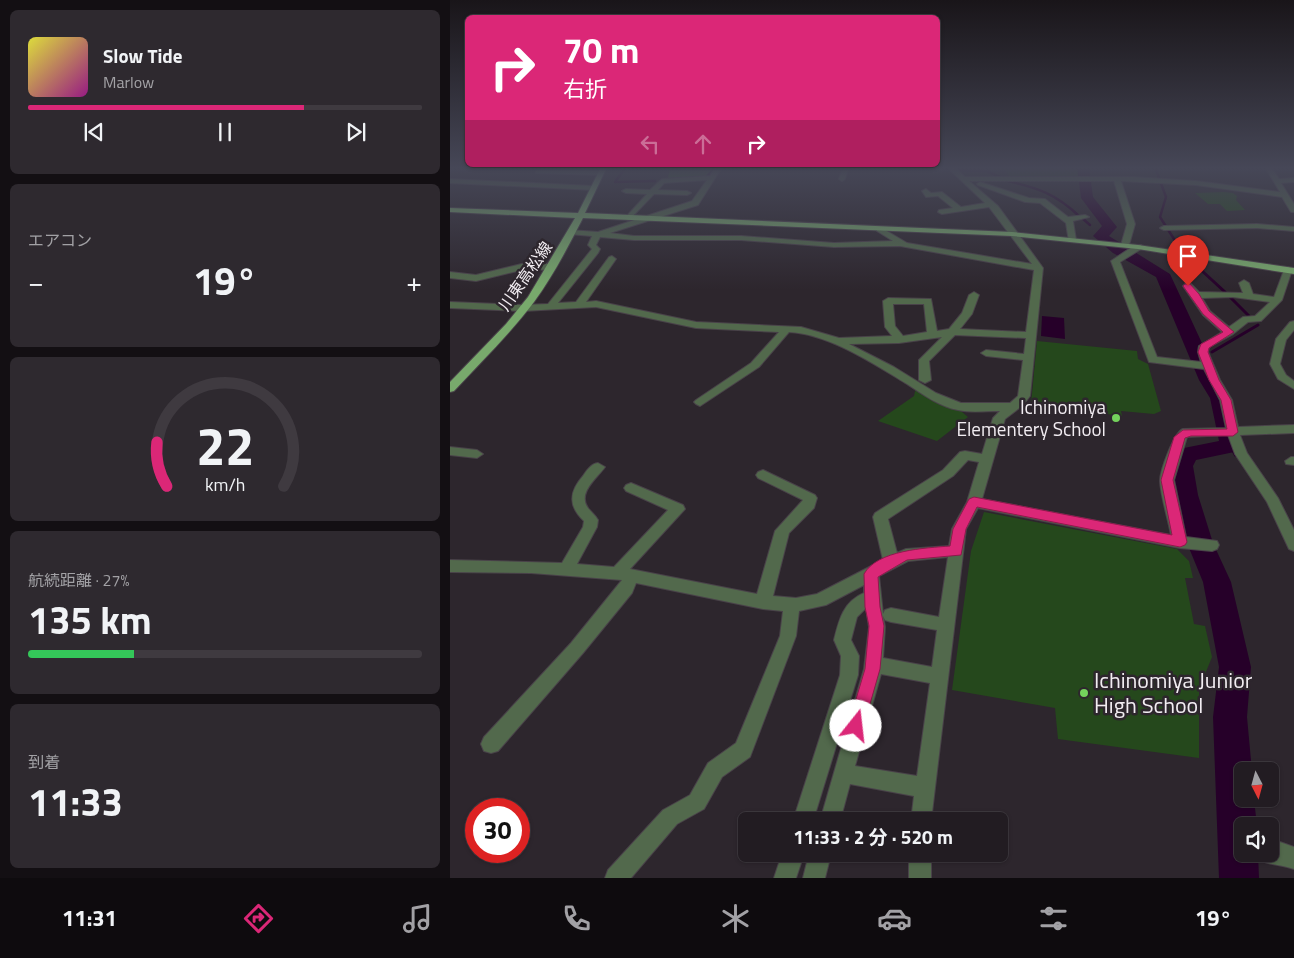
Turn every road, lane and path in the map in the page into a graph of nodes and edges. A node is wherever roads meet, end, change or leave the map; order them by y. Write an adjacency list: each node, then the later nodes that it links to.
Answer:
1 (585, 208): 11 (main road, 川東高松線)
2 (638, 208): 13 (street)
3 (680, 208): 14 (street)
4 (966, 208): 8 (street)
5 (994, 208): 20 (street)
6 (1051, 208): 15 (street)
7 (1127, 208): 24 (street)
8 (959, 209): 10 (street)
9 (450, 210): 11 (main road)
10 (942, 212)
11 (581, 217): 13 (main road); 19 (main road, 川東高松線)
12 (1084, 217): 15 (street)
13 (629, 218): 14 (main road)
14 (646, 219): 17 (main road); 21 (street)
15 (1066, 219): 22 (street)
16 (1164, 228): 18 (street)
17 (880, 229): 20 (main road); 23 (street)
18 (1294, 229)
19 (572, 232): 21 (street); 27 (main road, 川東高松線)
20 (1012, 234): 22 (main road); 28 (street)
21 (596, 235): 23 (street); 40 (street)
22 (1072, 240): 24 (main road)
23 (902, 243): 28 (street)
24 (1121, 244): 25 (main road)
25 (1138, 246): 30 (main road); 52 (street)
26 (612, 259): 39 (street)
27 (551, 267): 31 (street); 41 (main road, 川東高松線)
28 (1039, 268): 46 (street)
29 (466, 269): 31 (street)
30 (1291, 271): 37 (street)
31 (450, 275)
32 (1244, 283): 36 (street)
33 (1188, 286): 35 (street)
34 (974, 295): 44 (street)
35 (1196, 296): 36 (street); 45 (street)
36 (1248, 296): 37 (street)
37 (1278, 300): 45 (street)
38 (450, 305): 41 (street)
39 (578, 305): 40 (street); 43 (street)
40 (552, 306): 41 (street)
41 (523, 308): 56 (main road, 川東高松線)
42 (1294, 324): 53 (street)
43 (787, 329): 49 (street); 57 (street)
44 (952, 332): 46 (street); 47 (street); 54 (street)
45 (1229, 332): 52 (street)
46 (1031, 335): 51 (street)
47 (933, 336): 48 (street); 48 (street)
48 (899, 340): 49 (street)
49 (836, 341): 58 (street)
50 (986, 353): 51 (street)
51 (1029, 358): 58 (street)
52 (1206, 366): 60 (street)
53 (1288, 377): 55 (street)
54 (925, 380)
55 (1294, 386)
56 (450, 388)
57 (700, 402)
58 (1014, 407): 63 (street)
59 (1294, 429): 60 (street)
60 (1228, 432): 68 (street); 70 (street)
61 (450, 451): 62 (street)
62 (477, 454)
63 (986, 459): 67 (street); 72 (street)
64 (598, 467): 74 (street)
65 (763, 475): 78 (street)
66 (631, 488): 76 (street)
67 (974, 502): 68 (street); 71 (street)
68 (1185, 542): 69 (street)
69 (1212, 544)
70 (1294, 544)
71 (956, 551): 72 (street); 81 (street)
72 (890, 561): 75 (street)
73 (450, 566): 74 (street)
74 (567, 569): 76 (street)
75 (871, 574): 77 (street); 79 (street)
76 (624, 575): 78 (street); 84 (street)
77 (872, 597): 87 (street); 88 (street)
78 (763, 602): 79 (street)
79 (792, 605): 95 (street)
80 (891, 615): 81 (street)
81 (947, 625): 83 (street)
82 (881, 666): 83 (street)
83 (940, 677): 86 (street)
84 (491, 744)
85 (852, 775): 86 (street)
86 (926, 788): 89 (street)
87 (806, 812)
88 (832, 812)
89 (922, 812)
90 (1279, 853): 91 (street)
91 (1294, 858)
92 (791, 862): 96 (street)
93 (818, 862): 97 (street)
94 (920, 862): 98 (street)
95 (616, 878)
96 (786, 878)
97 (814, 878)
98 (920, 878)

